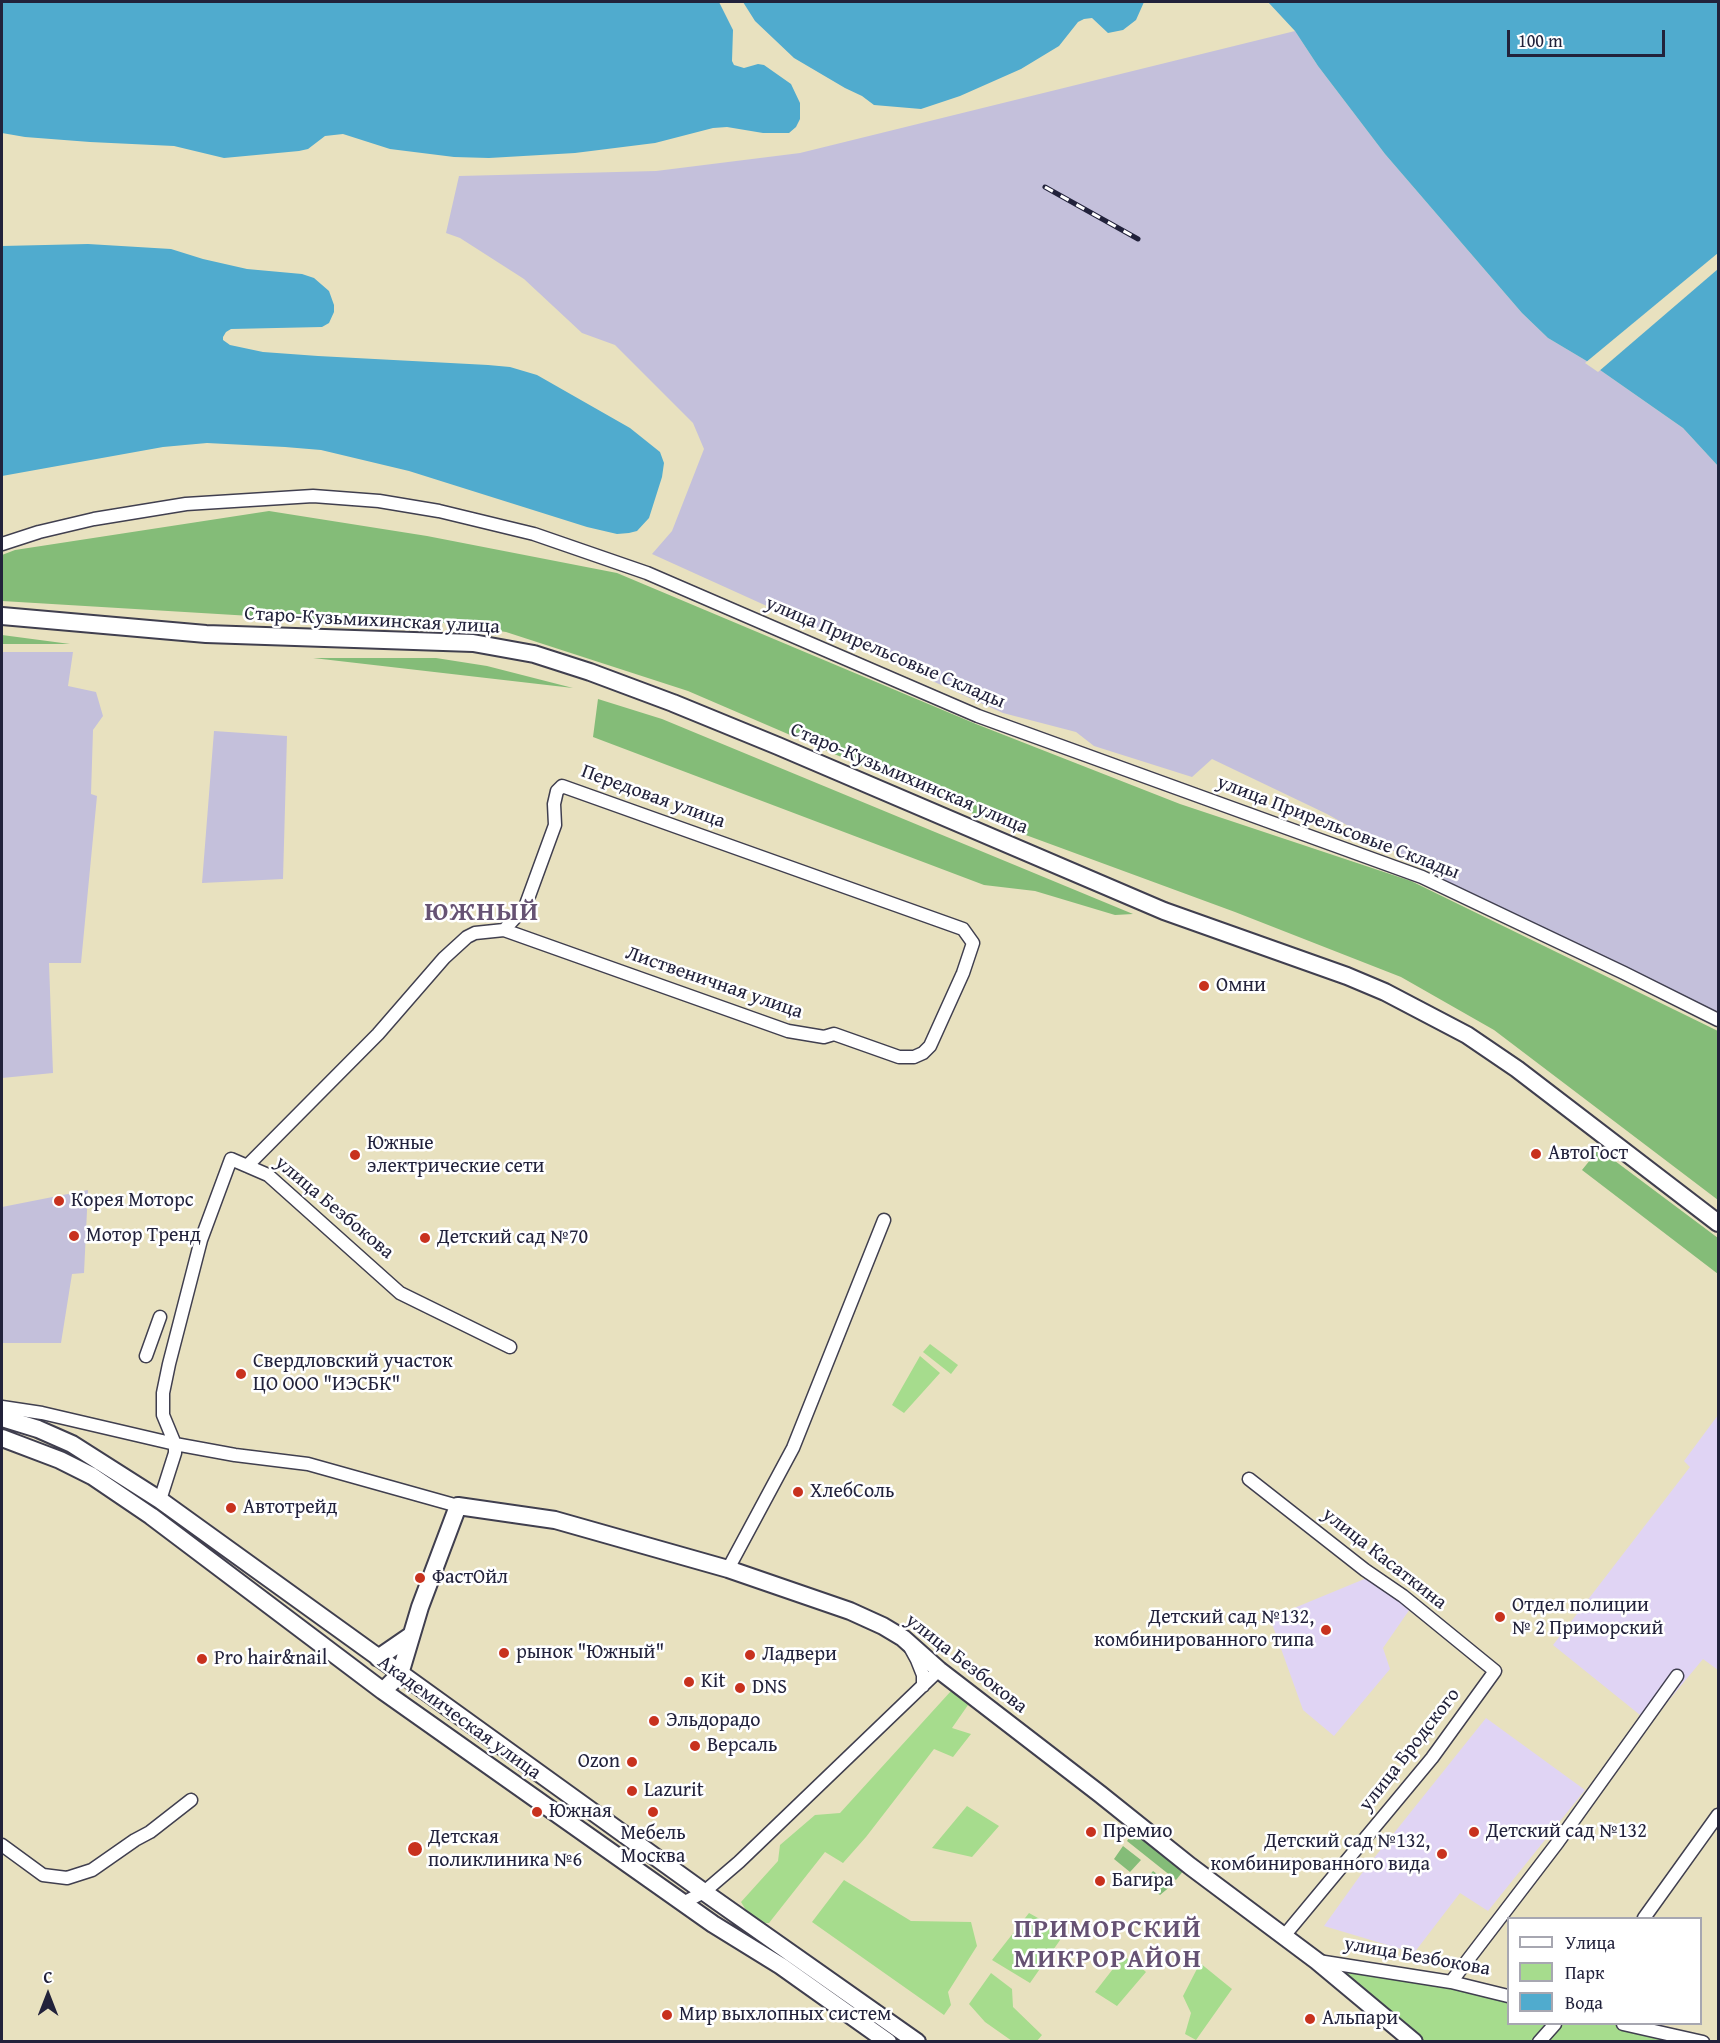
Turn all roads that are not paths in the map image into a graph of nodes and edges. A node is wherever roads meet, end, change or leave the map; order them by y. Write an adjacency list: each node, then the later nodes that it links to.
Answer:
1 (2, 543): 4 (street, улица Прирельсовые Склады)
2 (2, 616): 8 (main road, Старо-Кузьмихинская улица)
3 (504, 930): 5 (street, Лиственичная улица); 5 (street, Передовая улица); 6 (street)
4 (1719, 1020)
5 (914, 1058)
6 (247, 1166): 10 (street, улица Безбокова); 15 (street, улица Безбокова)
7 (884, 1220): 19 (street)
8 (1719, 1223)
9 (160, 1317): 11 (street)
10 (510, 1347)
11 (146, 1356)
12 (2, 1407): 15 (street, улица Безбокова)
13 (2, 1418): 17 (main road)
14 (2, 1438): 28 (main road, Академическая улица)
15 (175, 1444): 17 (street); 18 (street, улица Безбокова)
16 (1249, 1479): 24 (street, улица Касаткина)
17 (160, 1500): 22 (main road)
18 (458, 1506): 19 (main road, улица Безбокова); 20 (main road)
19 (728, 1569): 21 (main road, улица Безбокова)
20 (410, 1636): 22 (main road); 25 (main road)
21 (903, 1638): 23 (main road, улица Безбокова); 27 (street)
22 (378, 1658): 25 (main road)
23 (939, 1670): 27 (street); 37 (main road, улица Безбокова)
24 (1496, 1671): 37 (street, улица Бродского)
25 (400, 1674): 28 (main road); 29 (main road)
26 (1677, 1677): 39 (street)
27 (923, 1686): 34 (street)
28 (383, 1691): 30 (main road, Академическая улица)
29 (438, 1701): 30 (main road); 34 (main road)
30 (420, 1717): 35 (main road, Академическая улица)
31 (191, 1800): 33 (street)
32 (1719, 1815): 36 (street)
33 (2, 1845)
34 (704, 1892): 35 (street); 44 (main road)
35 (683, 1903): 43 (main road, Академическая улица)
36 (1645, 1917)
37 (1284, 1936): 38 (main road, улица Безбокова)
38 (1317, 1961): 39 (street, улица Безбокова); 45 (main road, улица Безбокова)
39 (1451, 1982): 40 (street, улица Безбокова)
40 (1507, 1996)
41 (1554, 2025): 46 (street)
42 (1627, 2025): 47 (street)
43 (888, 2042)
44 (917, 2042)
45 (1414, 2042)
46 (1539, 2042)
47 (1703, 2042)

